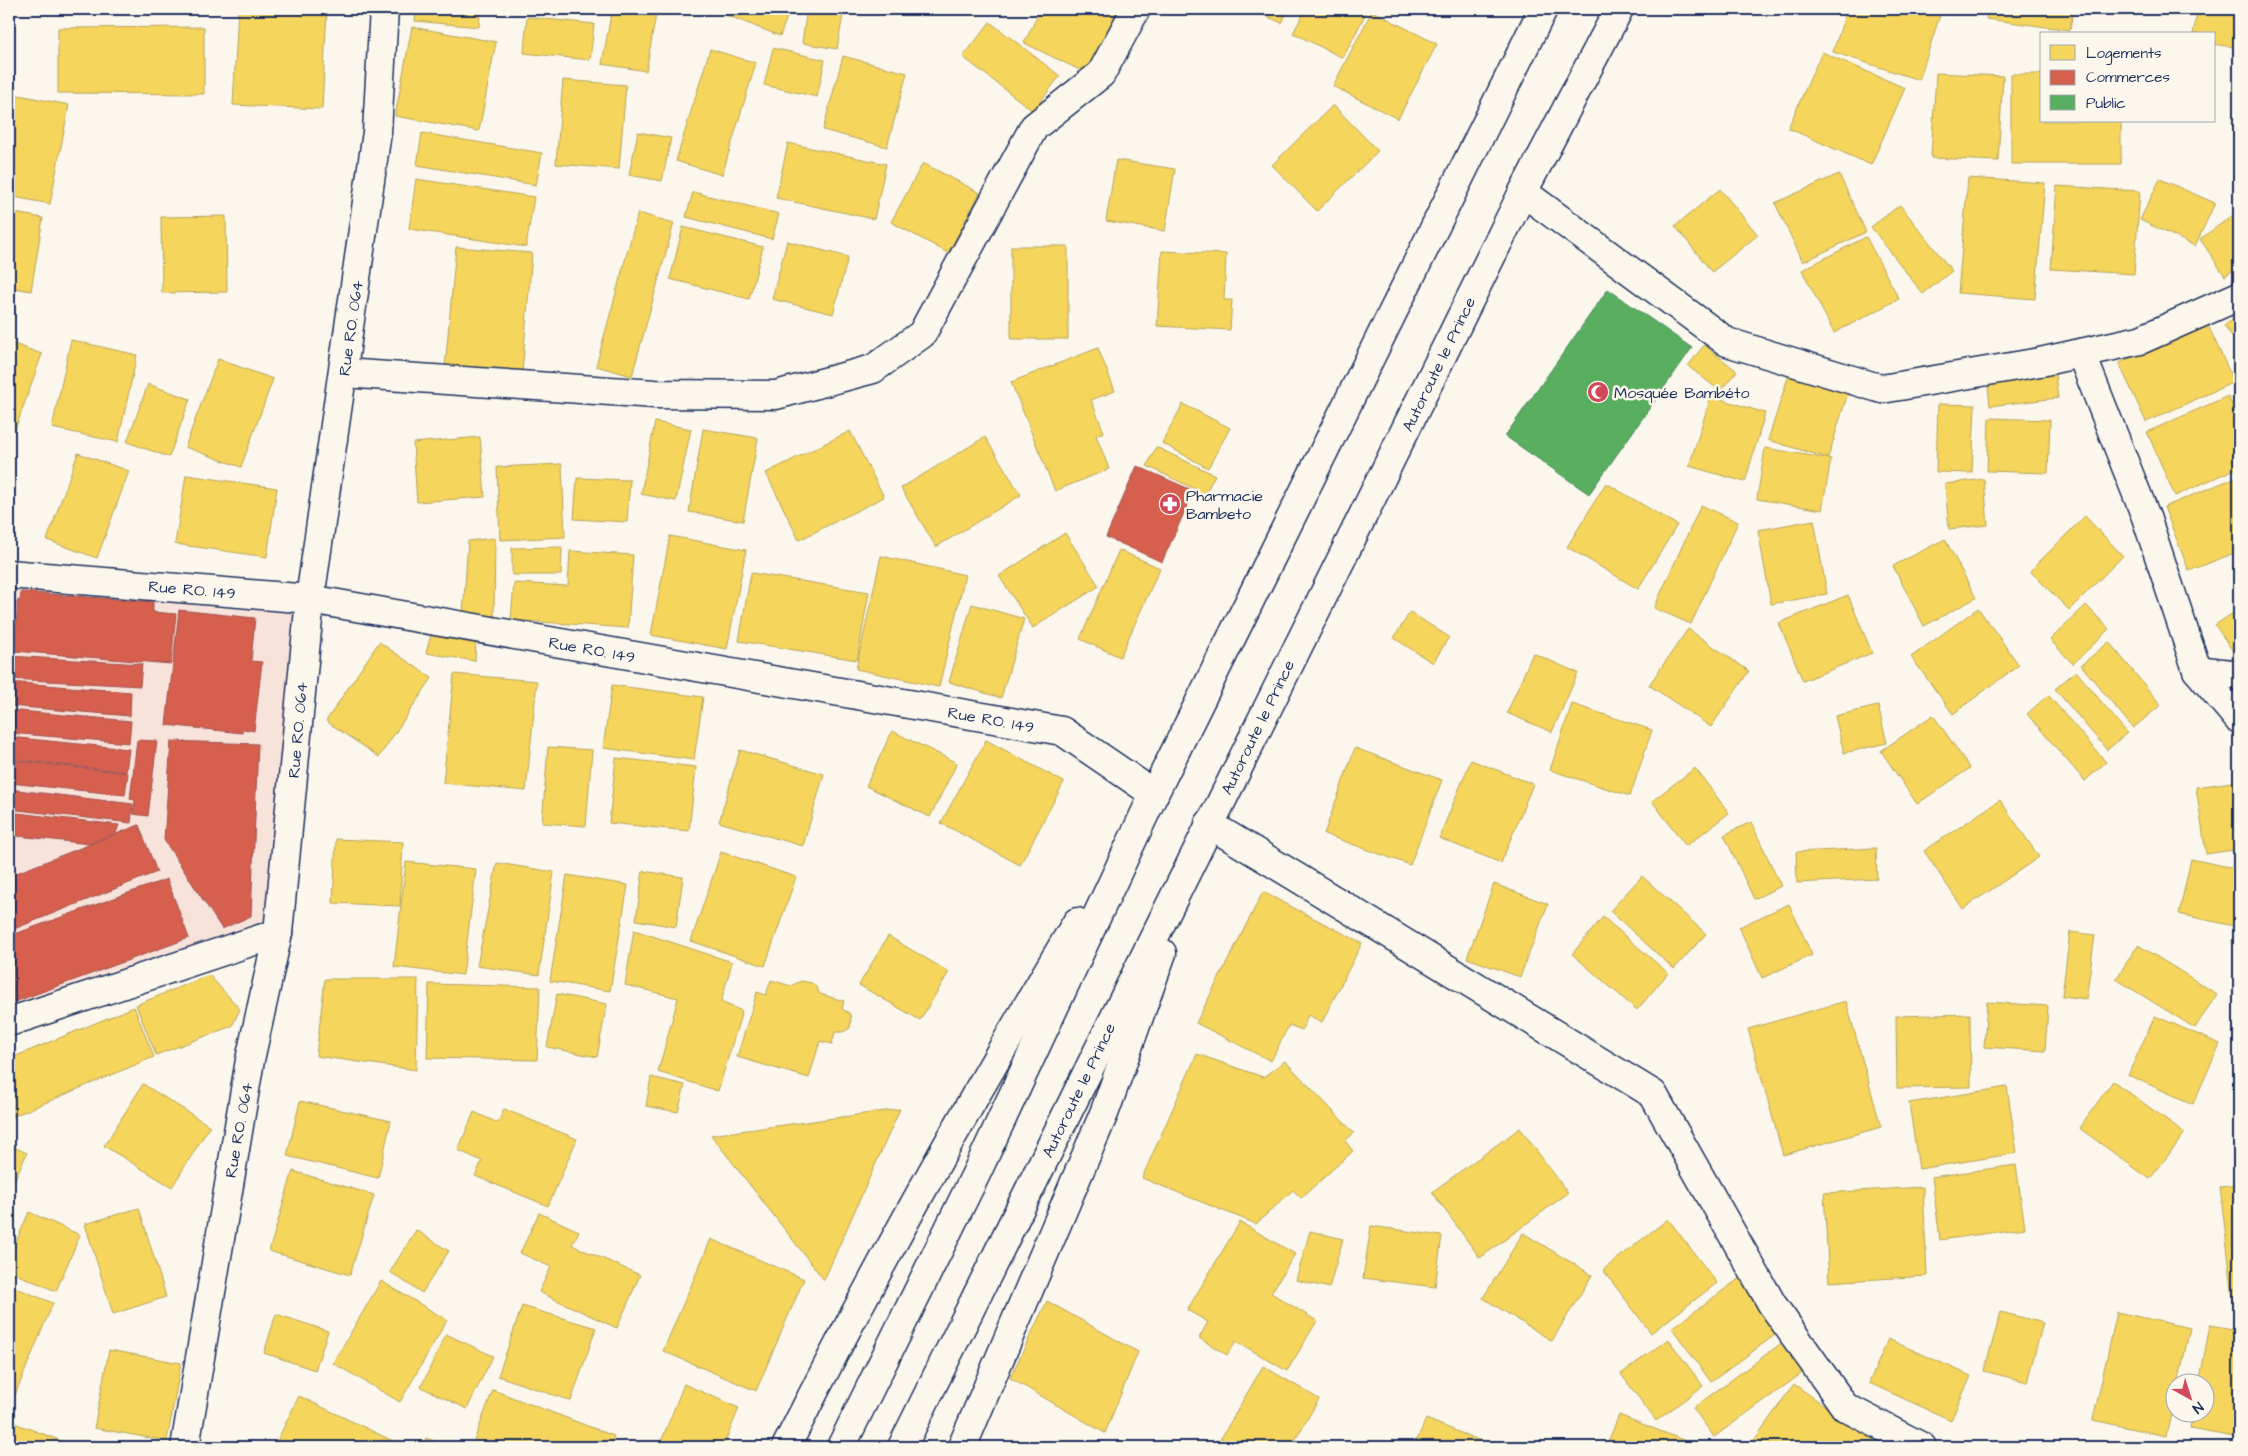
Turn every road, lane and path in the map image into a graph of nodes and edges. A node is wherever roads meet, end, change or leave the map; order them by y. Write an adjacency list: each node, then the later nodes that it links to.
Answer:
1 (384, 9): 8 (street, Rue RO. 064)
2 (1136, 9): 8 (street)
3 (1543, 9): 14 (street)
4 (1619, 9): 5 (street, Autoroute le Prince)
5 (1523, 192): 7 (street); 15 (street, Autoroute le Prince)
6 (2239, 296): 7 (street)
7 (2081, 353): 11 (street)
8 (344, 373): 10 (street, Rue RO. 064)
9 (9, 574): 10 (street, Rue RO. 149)
10 (310, 599): 14 (street, Rue RO. 149); 16 (street, Rue RO. 064)
11 (2197, 670): 12 (street); 13 (street)
12 (2239, 675)
13 (2239, 720)
14 (1154, 794): 19 (street); 20 (street)
15 (1209, 824): 21 (street, Autoroute le Prince); 22 (street); 23 (street)
16 (278, 933): 17 (street); 18 (street, Rue RO. 064)
17 (9, 1022)
18 (184, 1447)
19 (786, 1447)
20 (841, 1447)
21 (902, 1447)
22 (962, 1447)
23 (1922, 1447)

